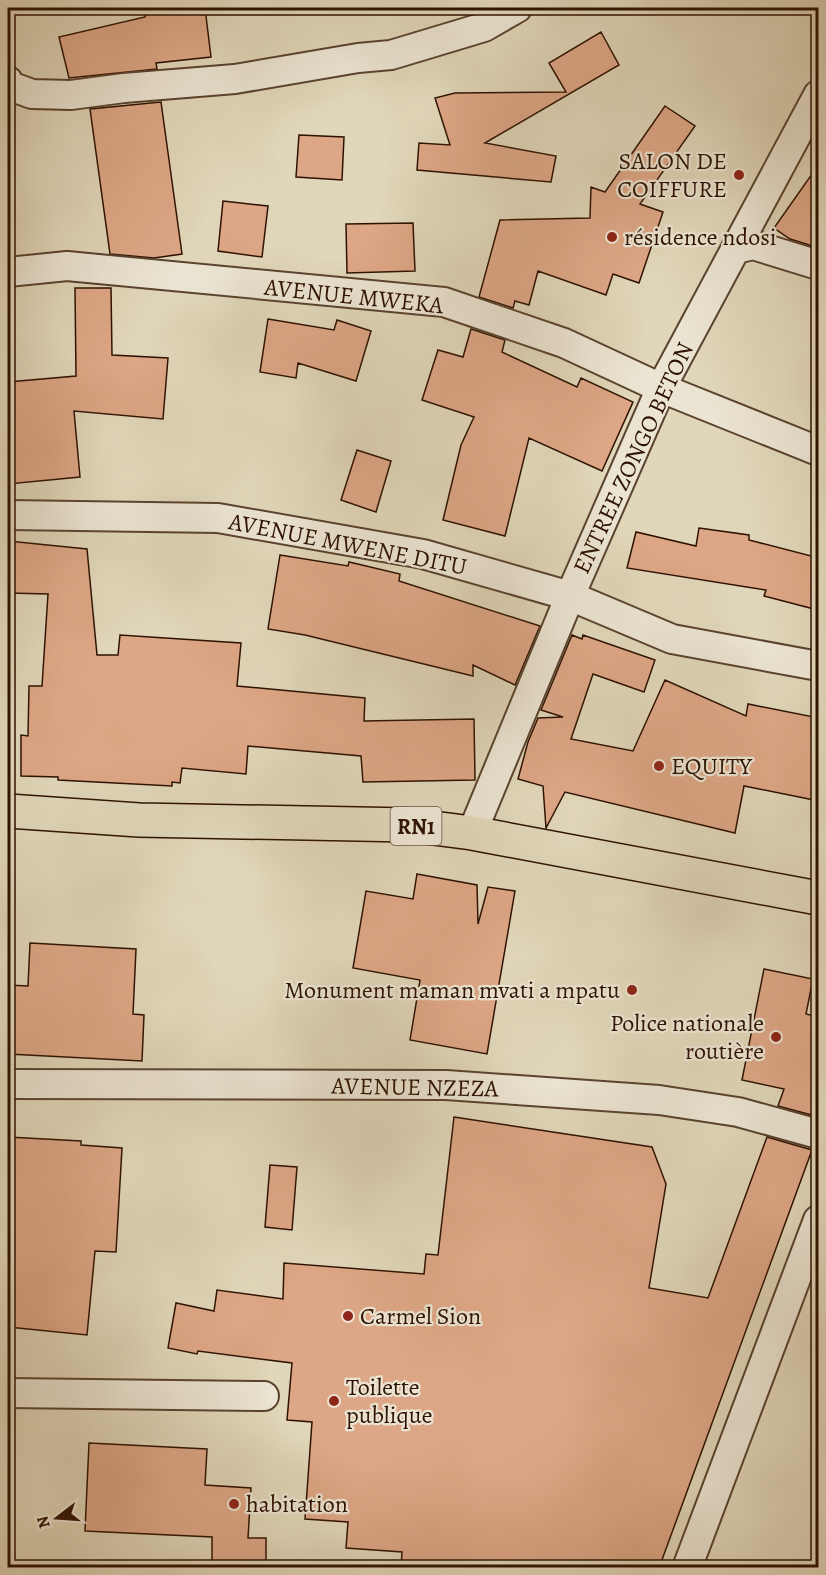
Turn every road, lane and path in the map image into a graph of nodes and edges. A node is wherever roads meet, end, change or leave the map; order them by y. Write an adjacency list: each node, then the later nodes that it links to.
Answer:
1 (517, 8): 2 (street)
2 (20, 88): 4 (street)
3 (819, 95): 5 (street, ENTREE ZONGO BETON)
4 (8, 107)
5 (736, 249): 6 (street); 8 (street, ENTREE ZONGO BETON)
6 (819, 265)
7 (8, 272): 8 (street, AVENUE MWEKA)
8 (661, 388): 9 (street, AVENUE MWEKA); 11 (street, ENTREE ZONGO BETON)
9 (819, 451)
10 (8, 515): 11 (street, AVENUE MWENE DITU)
11 (570, 596): 12 (street, AVENUE MWENE DITU); 14 (street, ENTREE ZONGO BETON)
12 (819, 666)
13 (8, 811): 14 (highway, RN1)
14 (472, 833): 15 (highway, RN1)
15 (819, 898)
16 (8, 1084): 17 (street, AVENUE NZEZA)
17 (819, 1134)
18 (819, 1220): 21 (street)
19 (8, 1393): 20 (street)
20 (264, 1396)
21 (687, 1568)

